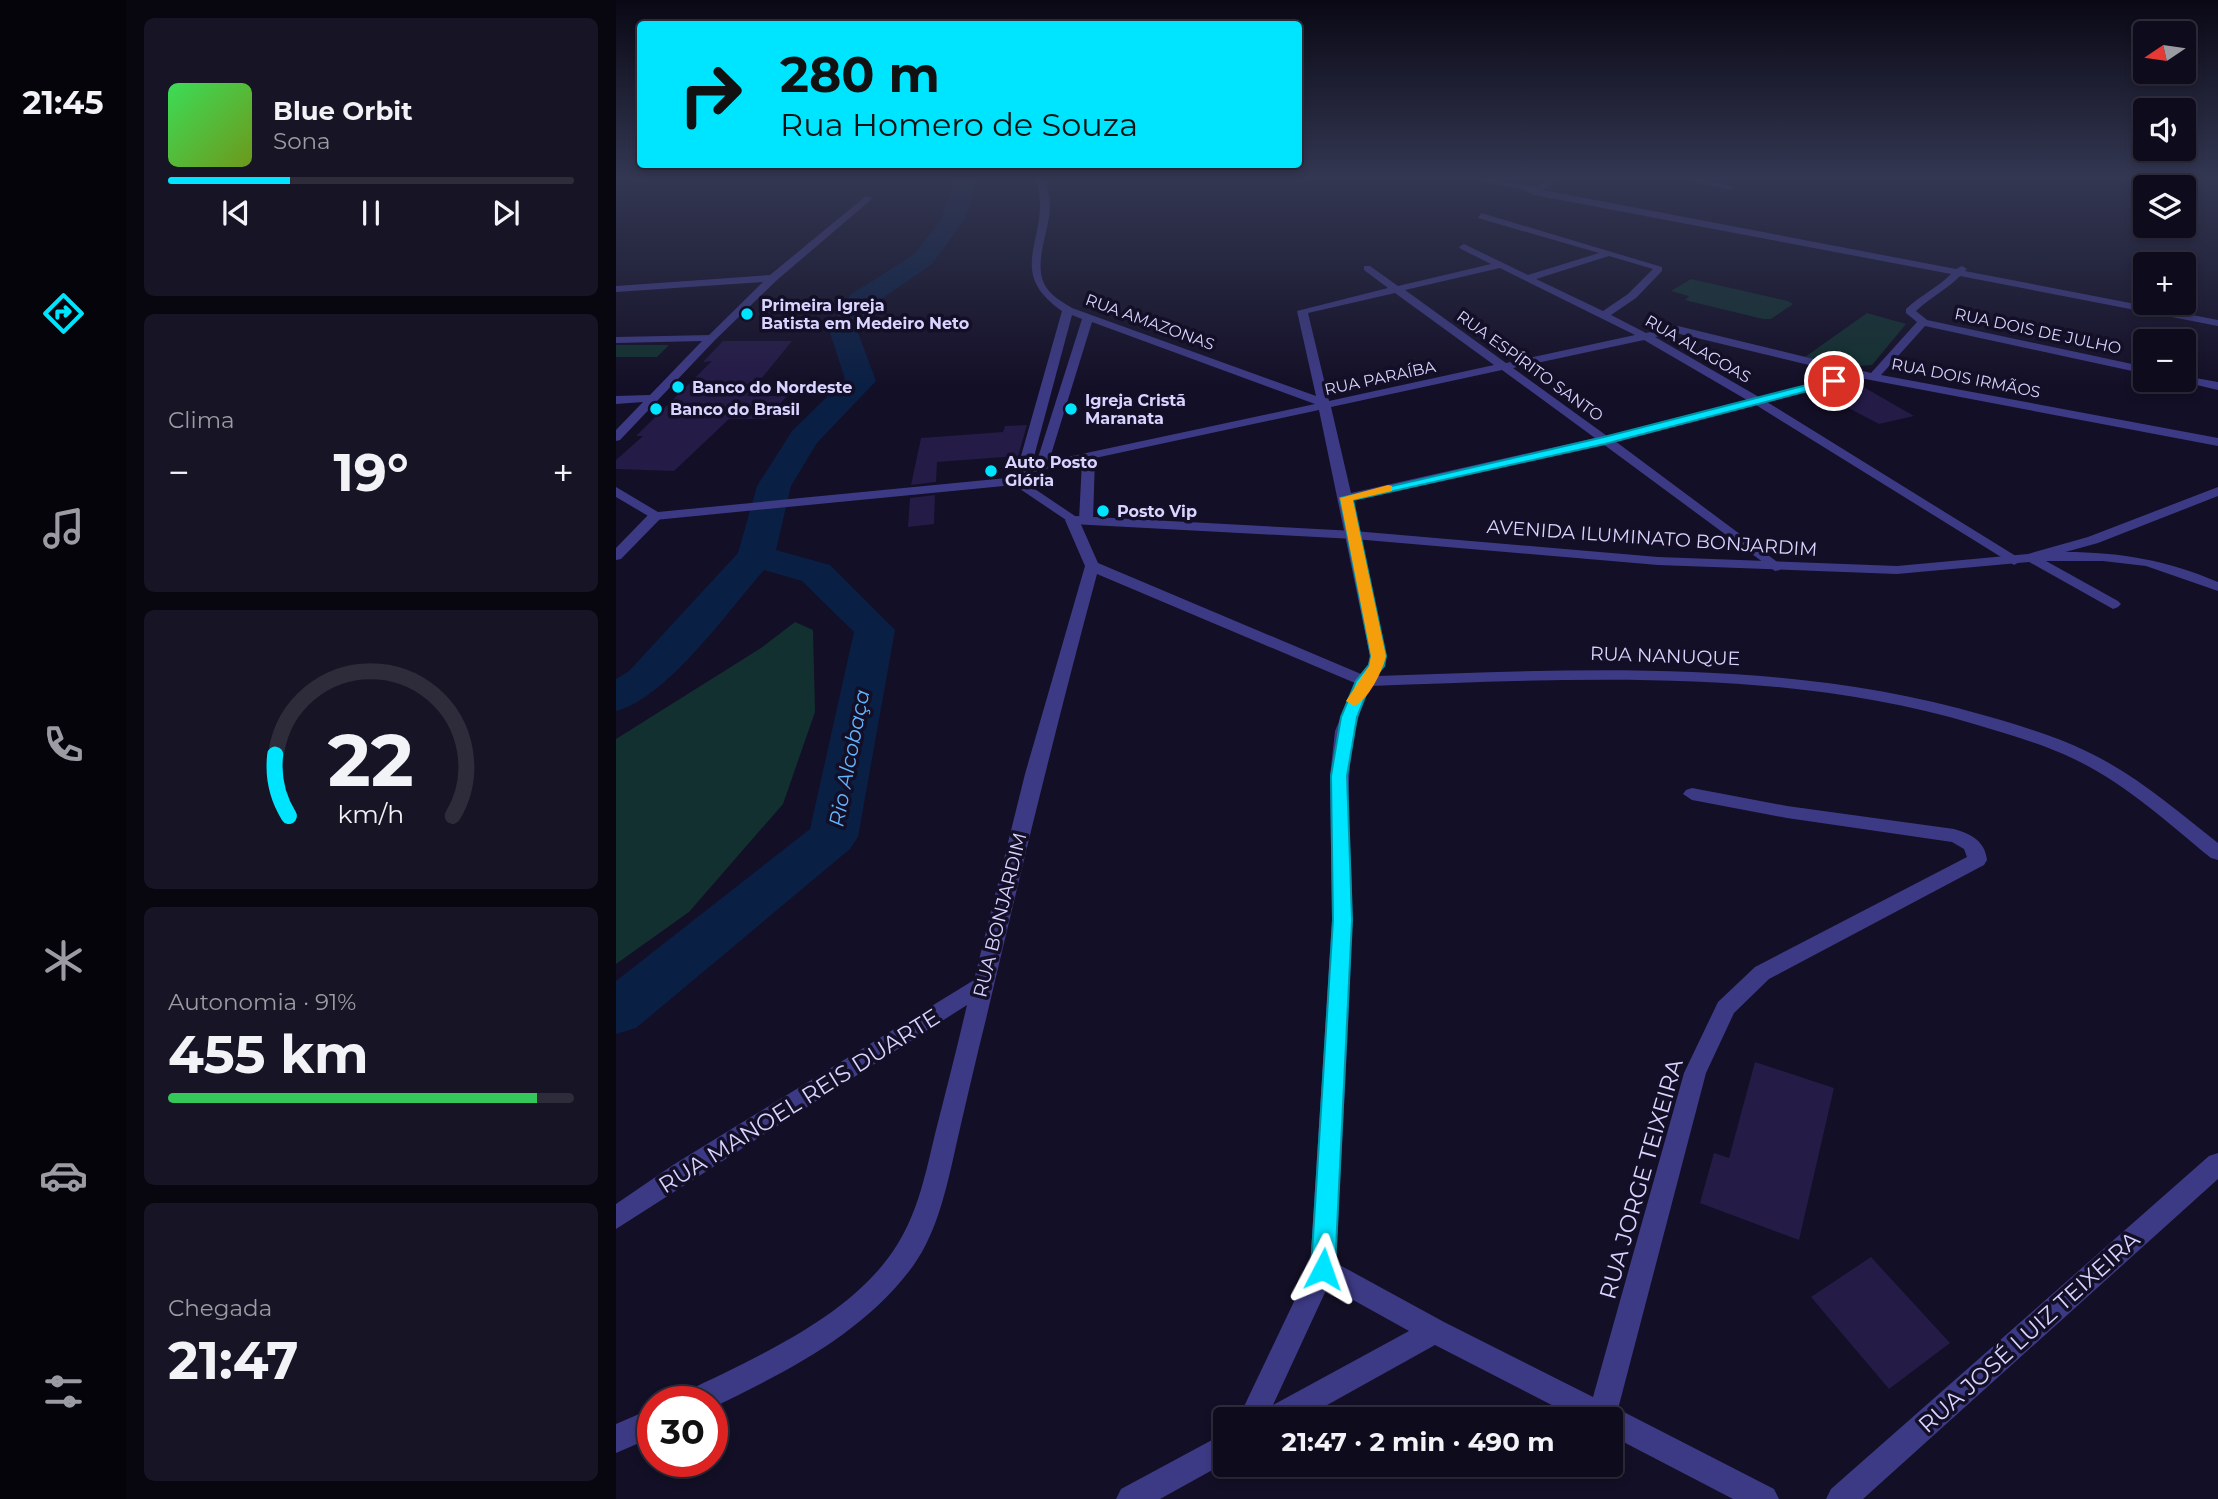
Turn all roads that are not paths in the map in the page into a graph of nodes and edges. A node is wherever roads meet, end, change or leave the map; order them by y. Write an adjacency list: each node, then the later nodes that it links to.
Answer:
1 (810, 247): 11 (street)
2 (1041, 247): 16 (street, RUA AMAZONAS)
3 (1464, 247): 7 (street, RUA ALAGOAS)
4 (1589, 247): 6 (street)
5 (1841, 247): 8 (street)
6 (1610, 253): 12 (street); 17 (street)
7 (1501, 265): 12 (street, RUA ALAGOAS); 14 (street)
8 (1945, 267): 10 (street); 15 (street)
9 (1367, 268): 14 (street, RUA ESPÍRITO SANTO)
10 (1961, 270): 15 (street); 20 (street)
11 (773, 278): 13 (street); 24 (street)
12 (1528, 278): 17 (street, RUA ALAGOAS)
13 (616, 289)
14 (1398, 289): 27 (street, RUA ESPÍRITO SANTO); 35 (street)
15 (1931, 292): 19 (street)
16 (1068, 310): 18 (street, RUA AMAZONAS); 41 (street)
17 (1604, 315): 21 (street, RUA ALAGOAS)
18 (1088, 317): 35 (street, RUA AMAZONAS); 40 (street)
19 (1923, 322): 26 (street, RUA DOIS DE JULHO); 29 (street)
20 (2218, 323)
21 (1627, 326): 22 (street, RUA DOIS IRMÃOS); 23 (street, RUA ALAGOAS)
22 (1678, 330): 23 (street, RUA PARAÍBA); 28 (street, RUA DOIS IRMÃOS)
23 (1647, 337): 27 (street, RUA PARAÍBA); 34 (street, RUA ALAGOAS)
24 (711, 338): 25 (street); 32 (street)
25 (616, 340)
26 (2133, 367)
27 (1507, 369): 35 (street, RUA PARAÍBA); 37 (street, RUA ESPÍRITO SANTO)
28 (1859, 374): 29 (street, RUA DOIS IRMÃOS); 34 (street)
29 (1873, 377): 38 (street, RUA DOIS IRMÃOS)
30 (2196, 381): 31 (street)
31 (2218, 386)
32 (655, 398): 33 (street); 36 (street)
33 (616, 400)
34 (1758, 401): 37 (street); 50 (street, RUA ALAGOAS)
35 (1323, 404): 39 (street, RUA PARAÍBA); 44 (street)
36 (616, 437)
37 (1605, 440): 44 (street); 52 (street, RUA ESPÍRITO SANTO)
38 (2218, 442)
39 (1089, 457): 40 (street, RUA PARAÍBA); 46 (street)
40 (1041, 467): 41 (street, RUA PARAÍBA)
41 (1020, 476): 45 (street, RUA PARAÍBA); 46 (street)
42 (616, 491): 45 (street)
43 (2218, 491): 50 (street, AVENIDA ILUMINATO BONJARDIM)
44 (1346, 498): 47 (street)
45 (655, 516): 48 (street)
46 (1079, 520): 47 (street, AVENIDA ILUMINATO BONJARDIM); 51 (street)
47 (1354, 535): 52 (street, AVENIDA ILUMINATO BONJARDIM); 55 (street)
48 (624, 543): 49 (street)
49 (616, 556)
50 (2021, 560): 52 (street, AVENIDA ILUMINATO BONJARDIM); 53 (street); 54 (street, RUA ALAGOAS)
51 (1092, 566): 55 (street, RUA NANUQUE); 58 (street, RUA BONJARDIM)
52 (1775, 567)
53 (2218, 587)
54 (2113, 604)
55 (1364, 681): 57 (street, RUA NANUQUE); 61 (street)
56 (1692, 794): 67 (street, RUA JORGE TEIXEIRA)
57 (2218, 853)
58 (982, 985): 60 (street, RUA MANOEL REIS DUARTE); 63 (street, RUA BONJARDIM)
59 (2218, 1164): 74 (street, RUA JOSÉ LUIZ TEIXEIRA)
60 (616, 1218)
61 (1323, 1269): 62 (street); 64 (street)
62 (1434, 1331): 65 (street); 66 (street)
63 (724, 1386)
64 (1258, 1407)
65 (1297, 1407)
66 (1583, 1407)
67 (1609, 1407)
68 (1623, 1428): 73 (street)
69 (637, 1429): 70 (street)
70 (616, 1439)
71 (1213, 1454): 72 (street)
72 (1131, 1499)
73 (1764, 1499)
74 (1841, 1499)

